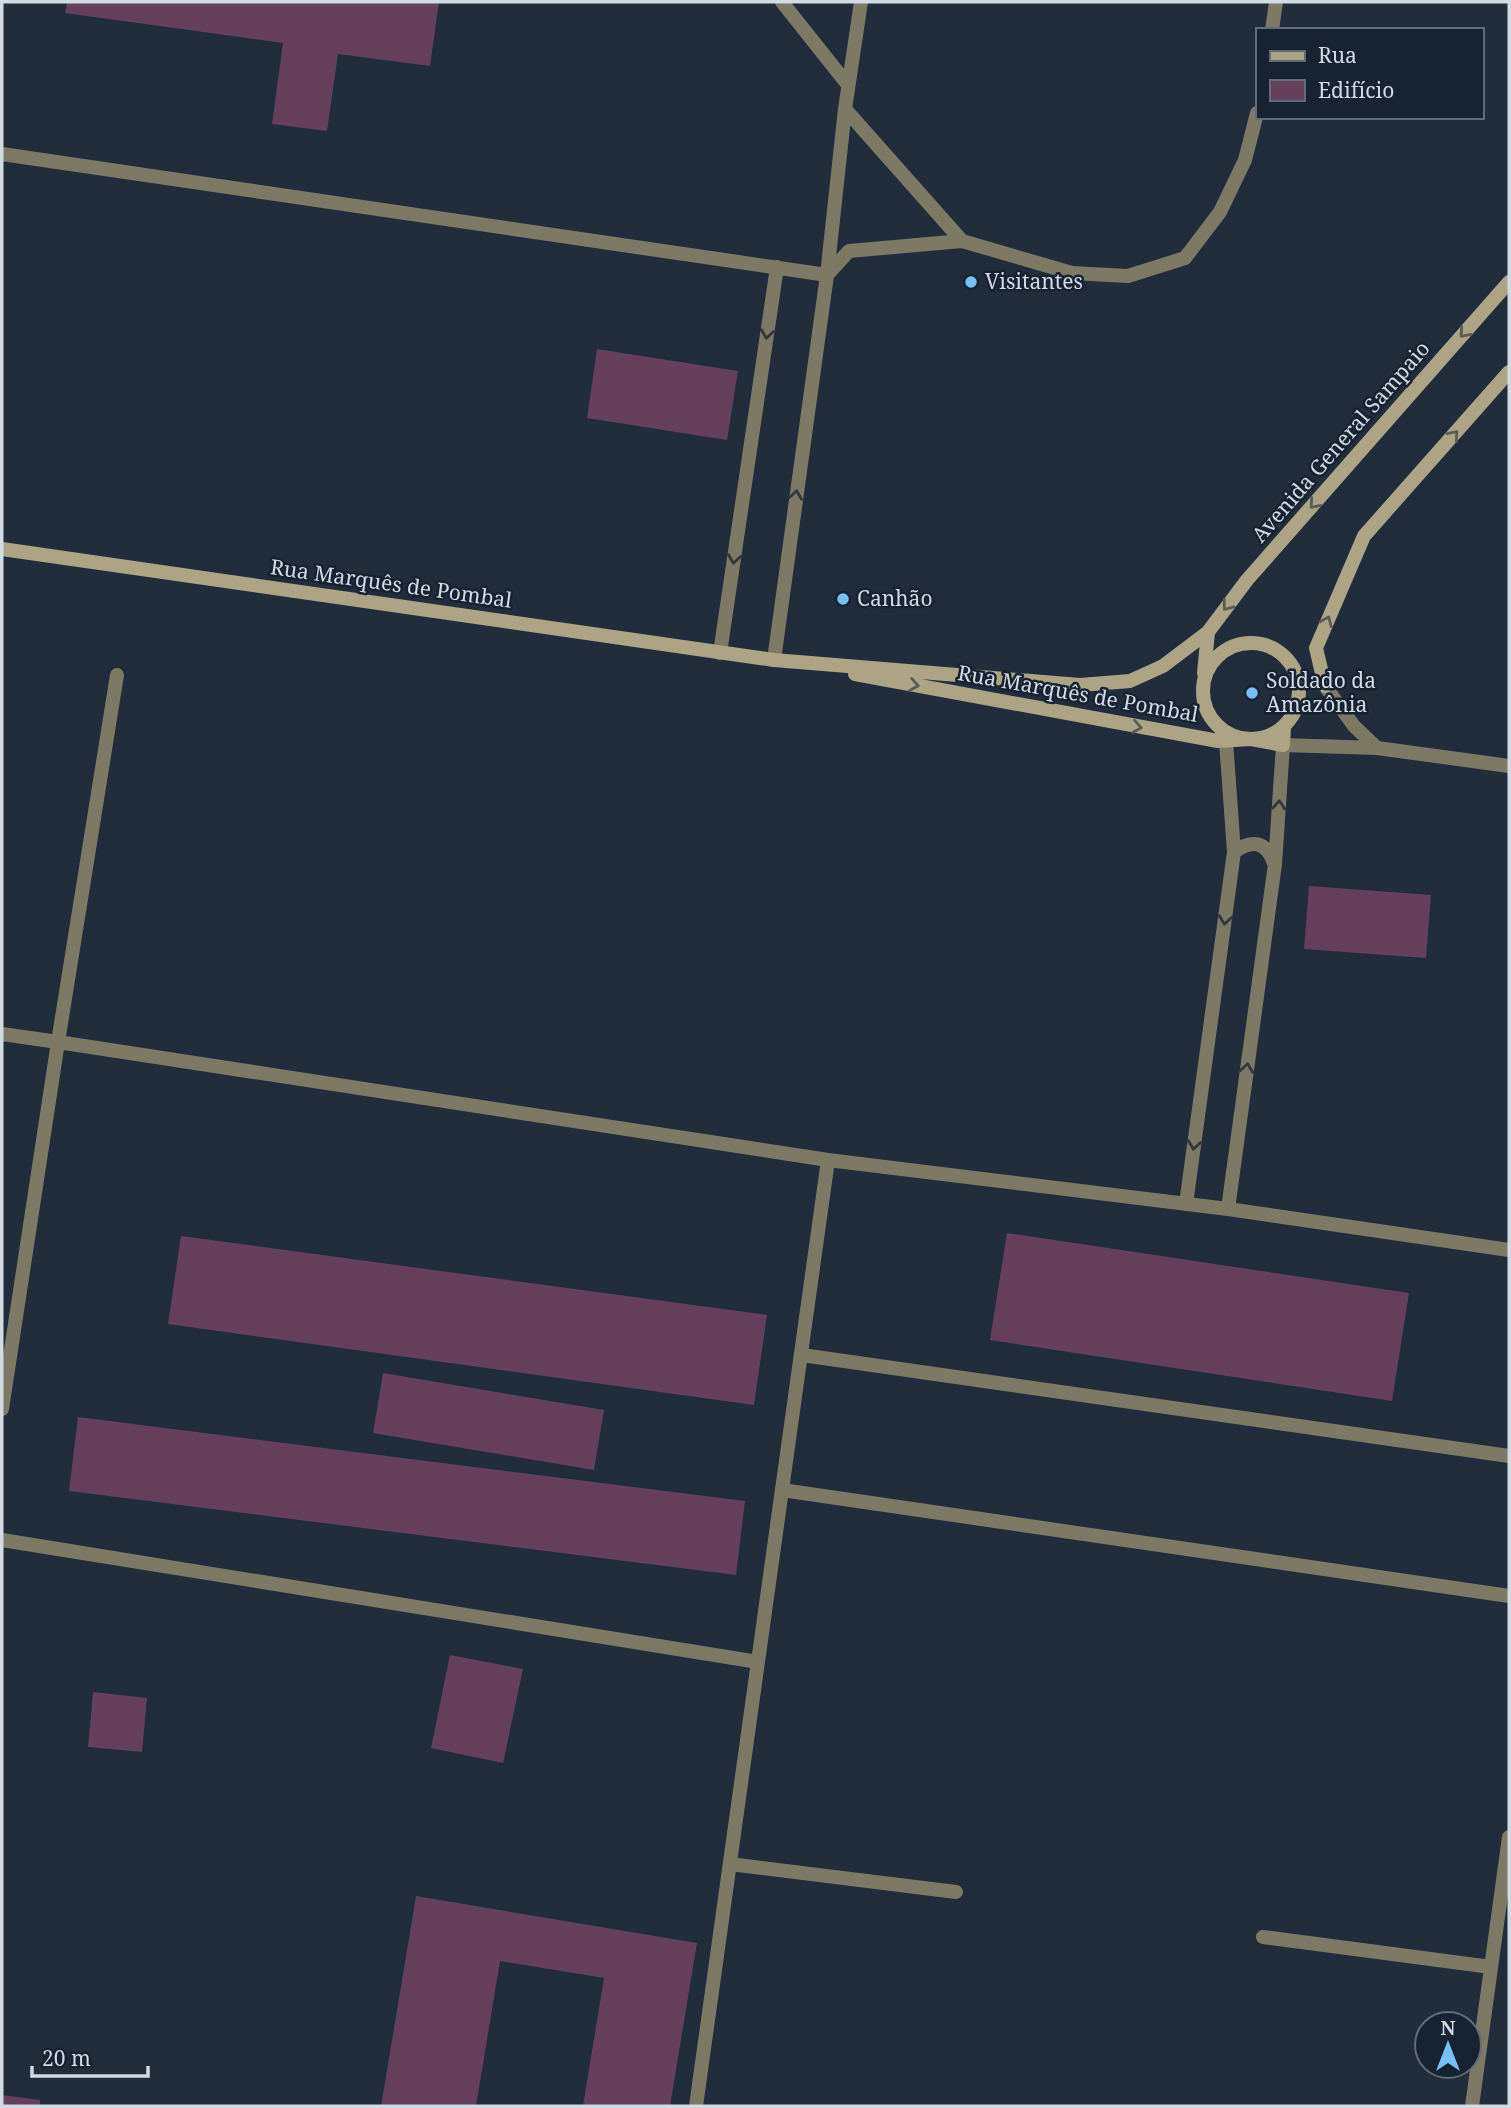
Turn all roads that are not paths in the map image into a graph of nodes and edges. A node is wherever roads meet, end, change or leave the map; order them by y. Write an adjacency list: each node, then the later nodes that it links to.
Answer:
1 (782, 2): 5 (street)
2 (861, 2): 5 (street)
3 (1276, 2): 4 (street)
4 (1272, 28)
5 (848, 85): 6 (street)
6 (845, 109): 9 (street); 11 (street)
7 (1256, 117): 9 (street)
8 (2, 154): 10 (street)
9 (962, 241): 11 (street)
10 (777, 267): 11 (street); 17 (street, one-way to 17)
11 (827, 275): 18 (street, one-way to 11)
12 (1509, 282): 15 (street, Avenida General Sampaio, one-way to 15)
13 (1509, 372): 16 (street, one-way to 13)
14 (2, 549): 17 (street, Rua Marquês de Pombal)
15 (1208, 632): 18 (street, Rua Marquês de Pombal); 21 (street)
16 (1316, 648): 20 (street); 22 (street)
17 (720, 653): 18 (street, Rua Marquês de Pombal)
18 (774, 660): 26 (street, Rua Marquês de Pombal, one-way to 26)
19 (117, 675): 33 (street)
20 (1303, 679): 21 (street); 22 (street); 24 (street)
21 (1203, 684): 23 (street)
22 (1325, 686): 28 (street)
23 (1217, 726): 25 (street); 26 (street)
24 (1284, 727): 25 (street); 27 (street)
25 (1251, 739): 26 (street, Rua Marquês de Pombal); 27 (street, Rua Marquês de Pombal)
26 (1226, 741): 30 (street)
27 (1283, 745): 28 (street, Rua Marquês de Pombal); 31 (street, one-way to 27)
28 (1377, 748): 29 (street, Rua Marquês de Pombal)
29 (1509, 766)
30 (1234, 852): 31 (street); 35 (street, one-way to 35)
31 (1275, 864): 36 (street, one-way to 31)
32 (2, 1034): 33 (street)
33 (58, 1042): 34 (street); 39 (street)
34 (828, 1160): 35 (street); 38 (street)
35 (1186, 1204): 36 (street)
36 (1228, 1209): 37 (street)
37 (1509, 1250)
38 (802, 1355): 40 (street); 41 (street)
39 (2, 1409)
40 (1509, 1456)
41 (782, 1490): 43 (street); 44 (street)
42 (2, 1540): 44 (street)
43 (1509, 1596)
44 (758, 1662): 46 (street)
45 (1509, 1837): 49 (street)
46 (730, 1864): 47 (street); 50 (street)
47 (956, 1892)
48 (1263, 1937): 49 (street)
49 (1491, 1967): 51 (street)
50 (696, 2106)
51 (1472, 2106)

